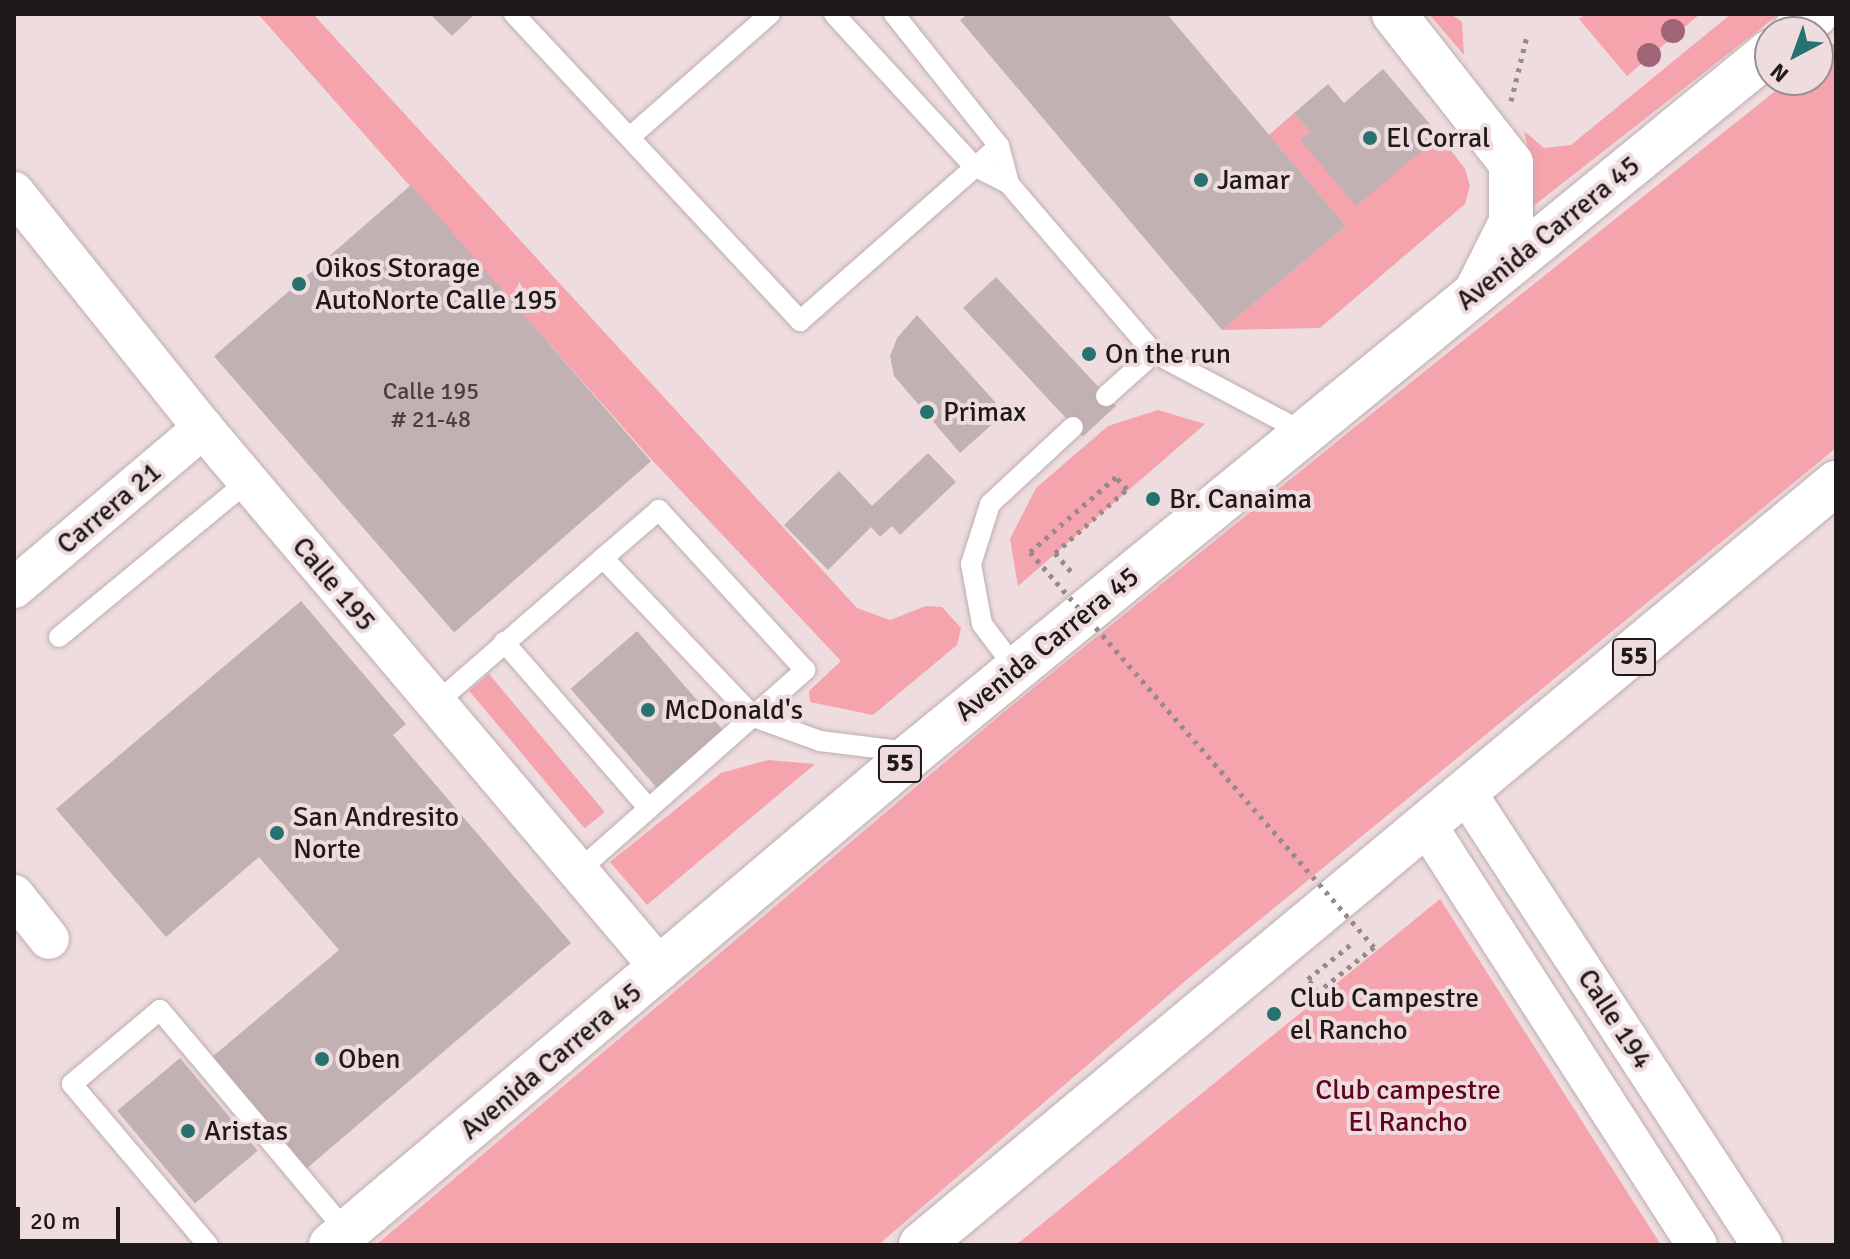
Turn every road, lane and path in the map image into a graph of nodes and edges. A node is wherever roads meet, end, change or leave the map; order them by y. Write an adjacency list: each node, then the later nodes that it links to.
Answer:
1 (514, 14): 9 (lane)
2 (770, 14): 9 (lane)
3 (834, 14): 11 (lane)
4 (894, 14): 10 (lane)
5 (1394, 14): 14 (main road)
6 (1527, 36): 8 (path)
7 (1754, 65): 14 (main road, Avenida Carrera 45 / 55)
8 (1508, 111)
9 (630, 137): 11 (lane)
10 (999, 146): 11 (lane); 12 (lane)
11 (974, 166): 12 (lane)
12 (1009, 184): 15 (lane)
13 (14, 192): 18 (street, Calle 195)
14 (1476, 292): 19 (main road, Avenida Carrera 45 / 55)
15 (1154, 353): 16 (lane); 19 (lane)
16 (1106, 396)
17 (1073, 427): 27 (lane)
18 (203, 428): 20 (street, Calle 195); 24 (street, Carrera 21)
19 (1305, 433): 27 (main road, Avenida Carrera 45 / 55)
20 (248, 481): 25 (lane); 28 (street, Calle 195)
21 (1836, 483): 31 (main road, 55)
22 (1055, 553): 37 (path, bridge)
23 (603, 558): 26 (lane); 29 (lane); 29 (lane)
24 (14, 588)
25 (59, 637)
26 (504, 642): 28 (lane); 32 (lane)
27 (1016, 669): 30 (main road, Avenida Carrera 45 / 55)
28 (435, 704): 34 (street, Calle 195)
29 (754, 717): 30 (lane); 32 (lane)
30 (915, 752): 38 (main road, Avenida Carrera 45 / 55)
31 (1467, 794): 33 (main road, 55); 43 (street, Calle 194)
32 (649, 809): 34 (lane)
33 (1427, 826): 41 (main road, 55); 42 (street, Calle 194)
34 (577, 872): 38 (street, Calle 195)
35 (14, 895): 36 (street)
36 (49, 939)
37 (1350, 945)
38 (661, 969): 39 (main road, Avenida Carrera 45 / 55)
39 (339, 1238): 40 (lane)
40 (208, 1245)
41 (921, 1245)
42 (1697, 1245)
43 (1762, 1245)

